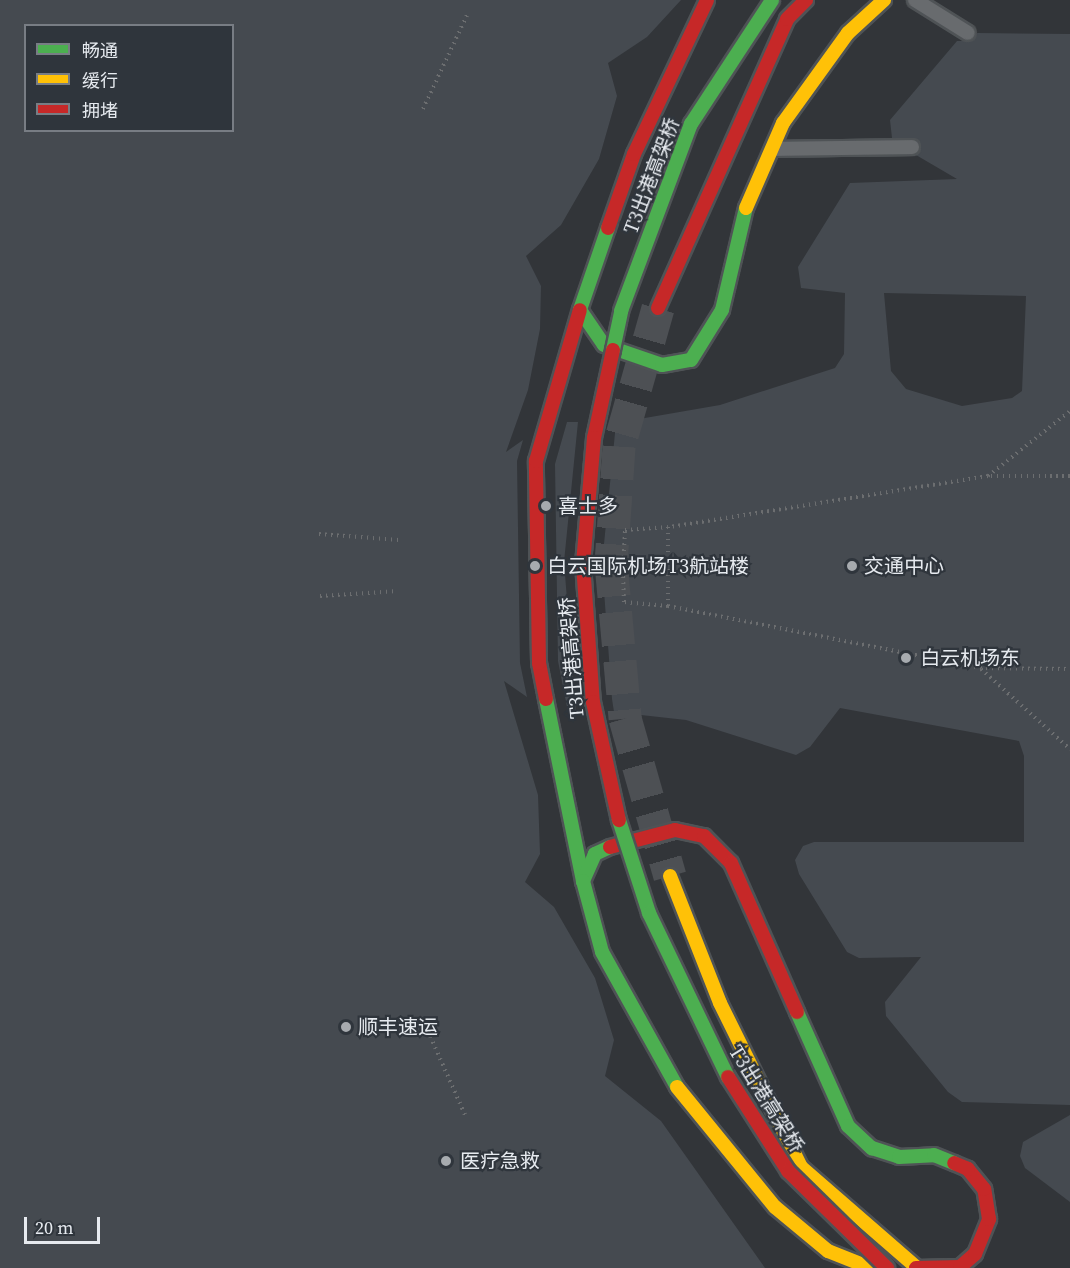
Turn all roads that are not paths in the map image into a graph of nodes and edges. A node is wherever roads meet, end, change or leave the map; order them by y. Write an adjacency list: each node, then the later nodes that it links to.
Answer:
1 (706, 0): 10 (main road)
2 (772, 0): 14 (main road, T3出港高架桥, bridge)
3 (806, 0): 9 (main road)
4 (884, 0): 8 (main road)
5 (915, 0): 6 (lane)
6 (968, 33)
7 (912, 147): 8 (lane)
8 (772, 149): 10 (main road)
9 (658, 308)
10 (580, 310): 12 (main road)
11 (670, 876): 15 (main road)
12 (583, 882): 13 (main road); 15 (main road)
13 (871, 1268)
14 (886, 1268)
15 (917, 1268)

